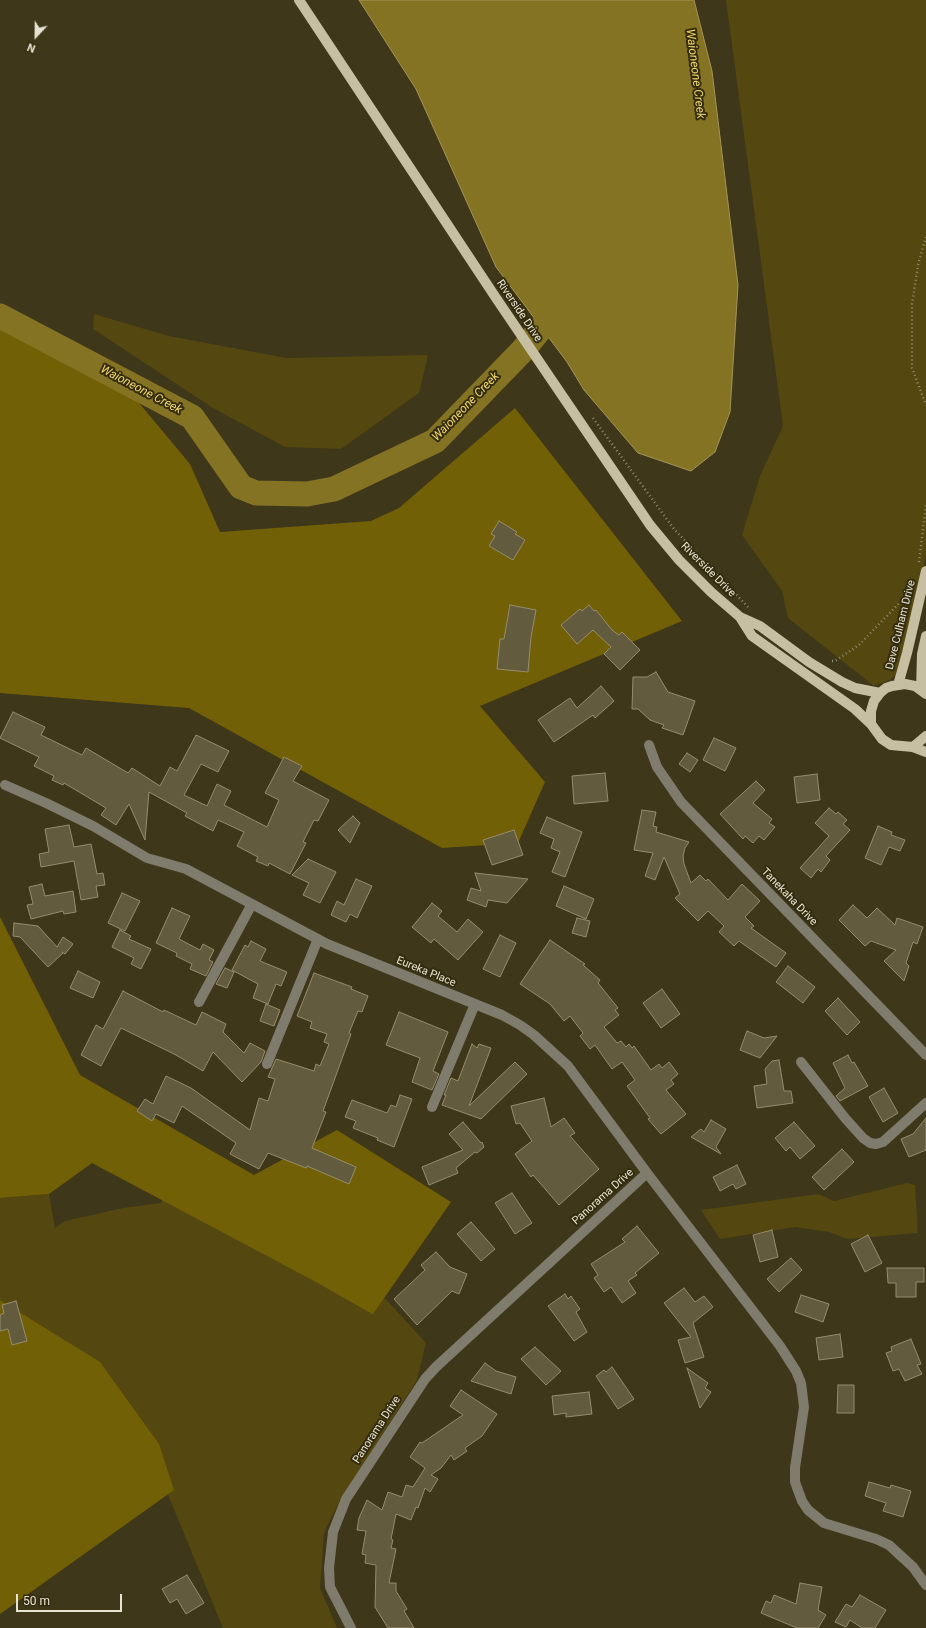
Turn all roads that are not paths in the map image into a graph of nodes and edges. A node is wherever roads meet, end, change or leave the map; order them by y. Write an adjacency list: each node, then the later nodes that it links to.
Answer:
1 (299, 0): 3 (main road, Riverside Drive)
2 (922, 569): 5 (main road, Dave Culham Drive)
3 (740, 618): 7 (main road, Riverside Drive); 8 (main road, Riverside Drive)
4 (926, 636): 6 (main road)
5 (898, 685): 6 (main road); 7 (main road)
6 (924, 692)
7 (880, 693): 8 (main road)
8 (871, 724): 11 (main road, Riverside Drive)
9 (926, 736): 11 (main road)
10 (649, 745): 18 (street, Tanekaha Drive)
11 (912, 747): 12 (main road)
12 (926, 752)
13 (5, 785): 14 (street, Eureka Place)
14 (252, 904): 15 (street, Eureka Place); 16 (street)
15 (318, 939): 17 (street, Eureka Place); 20 (street)
16 (198, 1002)
17 (475, 1004): 22 (street); 23 (street, Eureka Place)
18 (926, 1055)
19 (801, 1062): 21 (street)
20 (267, 1064)
21 (926, 1102)
22 (432, 1107)
23 (647, 1173): 24 (street, Panorama Drive); 25 (street, Panorama Drive)
24 (926, 1585)
25 (351, 1628)

